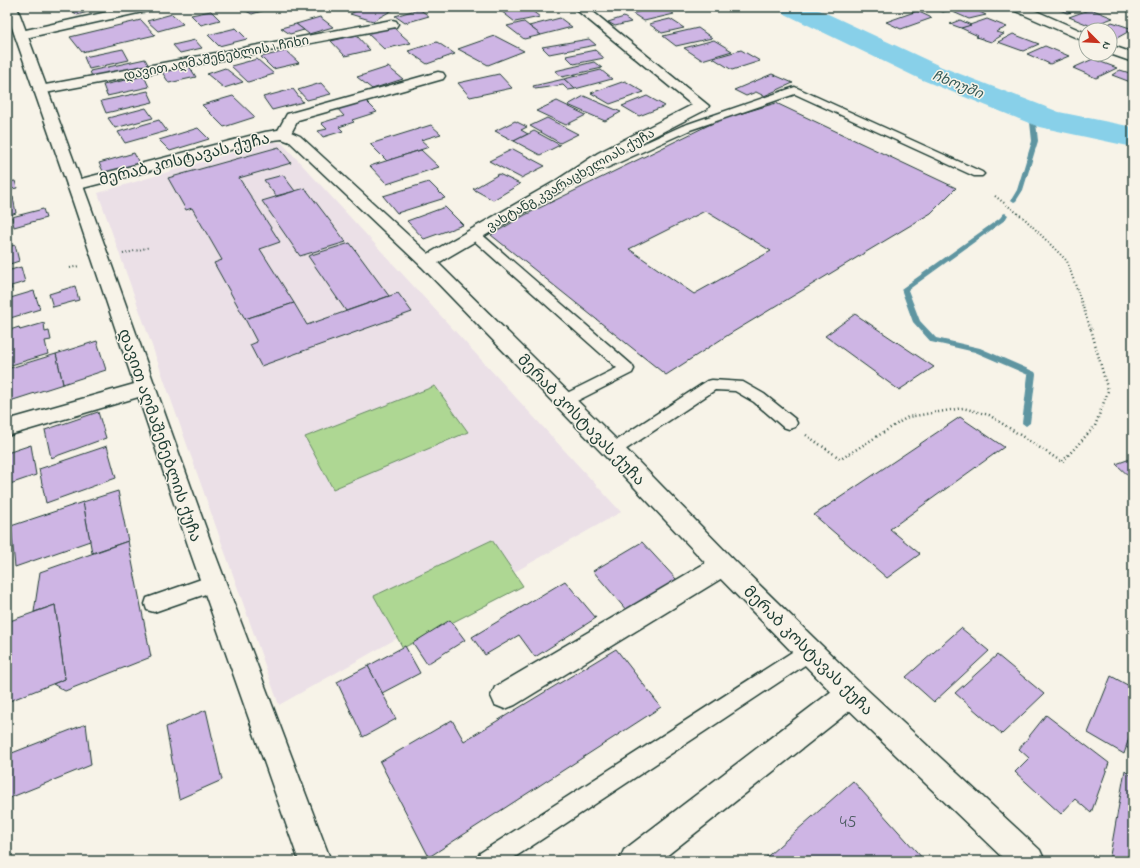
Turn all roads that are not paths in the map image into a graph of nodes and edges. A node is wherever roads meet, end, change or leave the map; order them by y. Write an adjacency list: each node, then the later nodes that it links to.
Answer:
1 (11, 7): 7 (main road, დავით აღმაშენებლის ქუჩა)
2 (147, 7): 7 (main road)
3 (579, 7): 15 (main road, ვახტანგ კვარაცხელიას ქუჩა)
4 (1017, 7): 6 (main road)
5 (392, 24): 11 (main road, დავით აღმაშენებლის I ჩიხი)
6 (1078, 34)
7 (21, 35): 11 (main road, დავით აღმაშენებლის ქუჩა)
8 (1118, 52): 9 (main road)
9 (1133, 58)
10 (438, 76): 12 (main road)
11 (40, 90): 14 (main road, დავით აღმაშენებლის ქუჩა)
12 (284, 134): 14 (main road, მერაბ კოსტავას ქუჩა); 17 (main road, მერაბ კოსტავას ქუჩა)
13 (978, 174): 15 (lane)
14 (75, 185): 18 (main road, დავით აღმაშენებლის ქუჩა)
15 (560, 185): 16 (main road, ვახტანგ კვარაცხელიას ქუჩა)
16 (475, 234): 17 (main road, ვახტანგ კვარაცხელიას ქუჩა); 19 (lane)
17 (427, 262): 19 (main road, მერაბ კოსტავას ქუჩა)
18 (145, 388): 21 (main road); 24 (main road, დავით აღმაშენებლის ქუჩა)
19 (564, 401): 22 (main road, მერაბ კოსტავას ქუჩა)
20 (789, 423): 22 (lane)
21 (7, 428)
22 (613, 450): 23 (main road, მერაბ კოსტავას ქუჩა)
23 (723, 566): 26 (main road, მერაბ კოსტავას ქუჩა); 28 (main road)
24 (214, 583): 25 (lane); 30 (main road, დავით აღმაშენებლის ქუჩა)
25 (154, 604)
26 (810, 651): 27 (main road, მერაბ კოსტავას ქუჩა); 31 (lane)
27 (851, 692): 29 (main road, მერაბ კოსტავას ქუჩა); 32 (main road)
28 (505, 696)
29 (1023, 859)
30 (314, 861)
31 (488, 861)
32 (635, 861)

